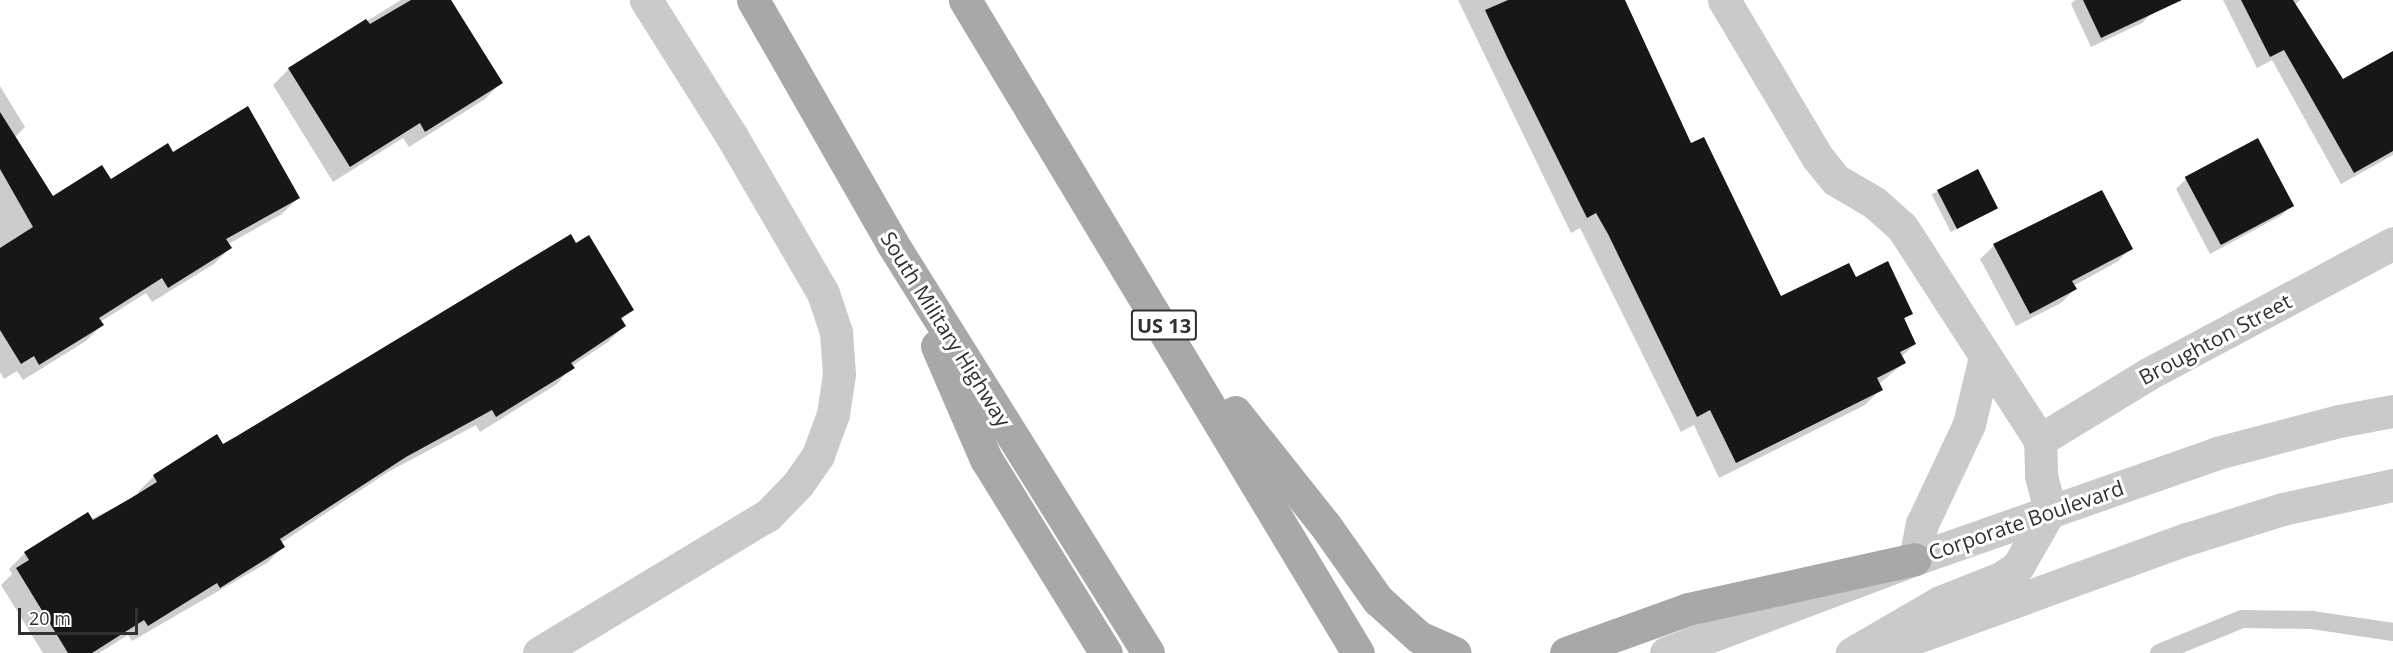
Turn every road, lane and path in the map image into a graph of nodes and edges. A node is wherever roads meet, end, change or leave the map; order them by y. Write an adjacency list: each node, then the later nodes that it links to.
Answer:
1 (646, 0): 15 (street)
2 (753, 0): 5 (main road, South Military Highway)
3 (965, 0): 7 (main road, US 13)
4 (1724, 0): 8 (street)
5 (892, 243): 16 (main road); 17 (main road, South Military Highway)
6 (2393, 243): 10 (street, Broughton Street)
7 (1161, 320): 18 (main road, US 13); 19 (main road)
8 (1985, 357): 10 (street); 13 (street)
9 (2393, 411): 12 (street, Corporate Boulevard)
10 (2040, 440): 12 (street)
11 (2393, 485): 23 (street)
12 (2050, 510): 13 (street, Corporate Boulevard); 22 (street)
13 (1915, 559): 20 (main road); 21 (street, Corporate Boulevard)
14 (2393, 632): 24 (lane)
15 (538, 653)
16 (1106, 653)
17 (1148, 653)
18 (1358, 653)
19 (1455, 653)
20 (1566, 653)
21 (1666, 653)
22 (1852, 653)
23 (1873, 653)
24 (2159, 653)

